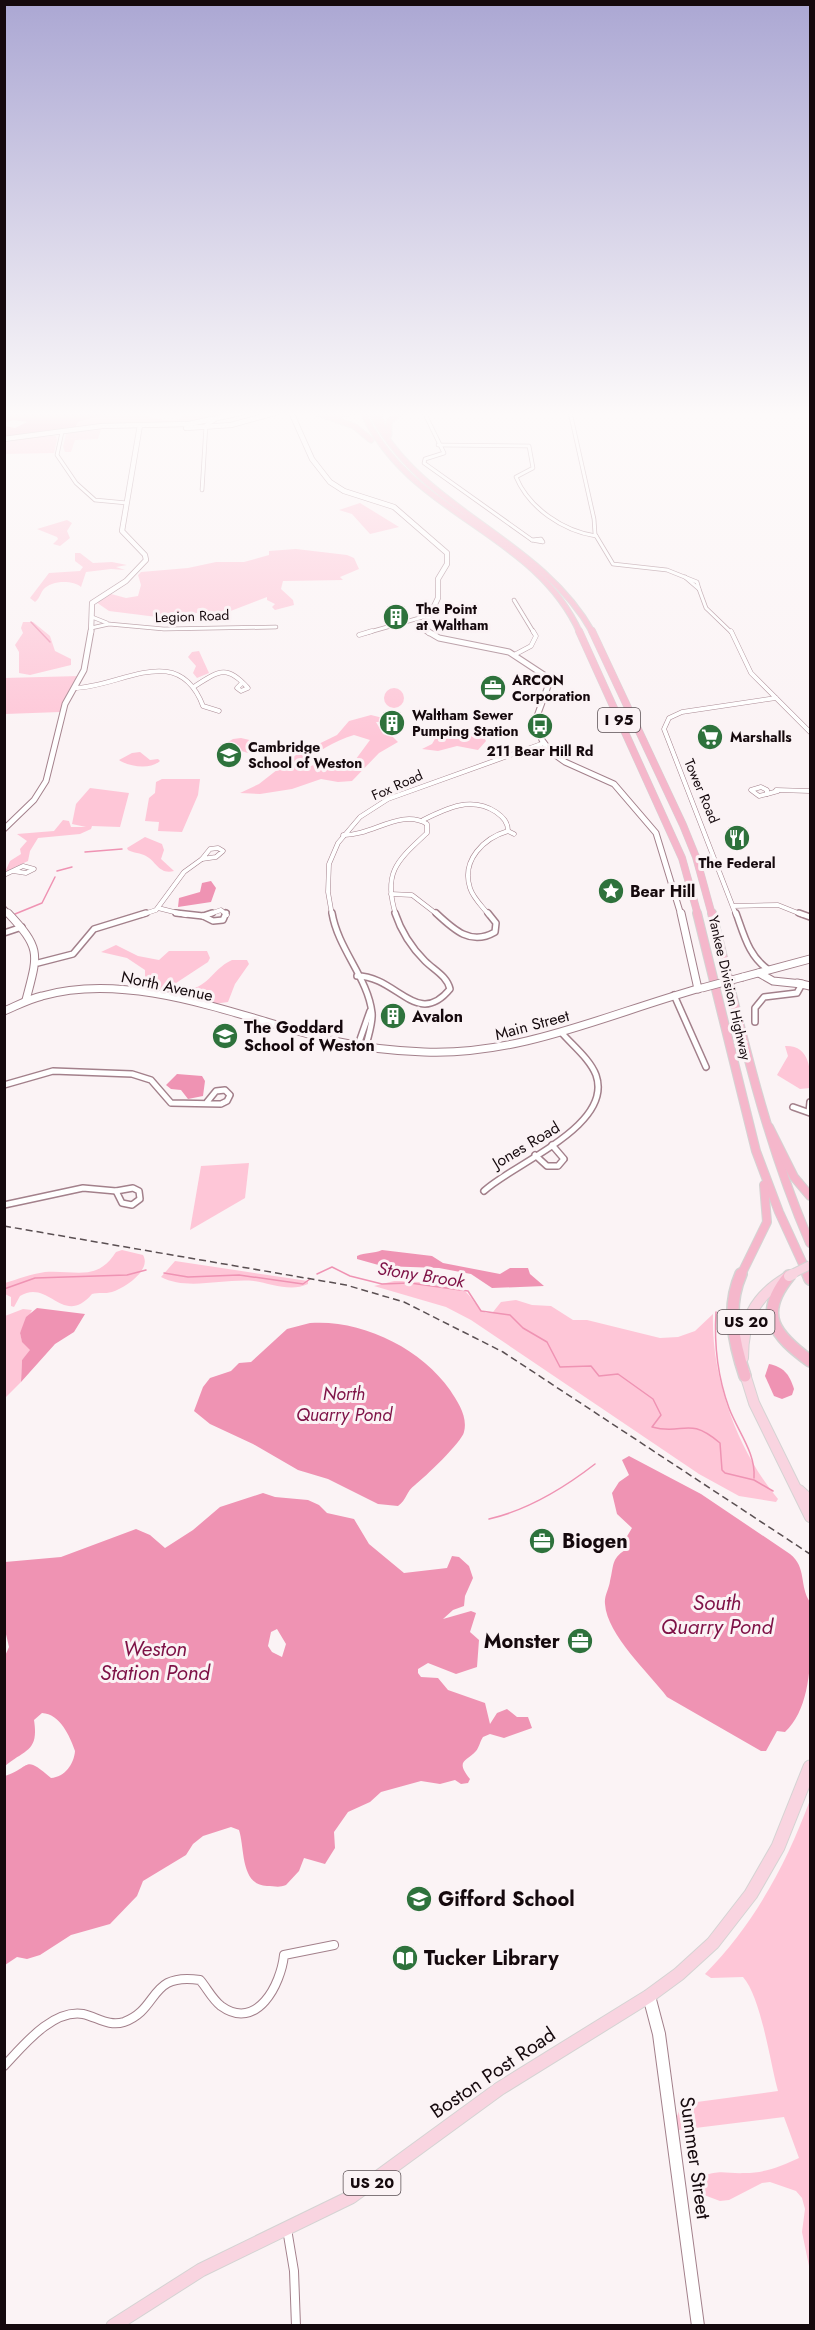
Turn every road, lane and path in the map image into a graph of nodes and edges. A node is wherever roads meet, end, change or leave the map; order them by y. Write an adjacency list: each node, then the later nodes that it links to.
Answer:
1 (124, 521): 11 (street)
2 (410, 521): 12 (street)
3 (468, 521): 72 (highway, Yankee Division Highway / I 95)
4 (480, 521): 69 (highway, Yankee Division Highway / I 95)
5 (504, 521): 9 (street)
6 (557, 521): 8 (street)
7 (593, 521): 8 (street)
8 (596, 536): 22 (street)
9 (531, 540)
10 (514, 600): 18 (street)
11 (92, 617): 14 (street, Legion Road); 16 (street)
12 (429, 617): 13 (street); 18 (street)
13 (411, 619): 17 (street)
14 (109, 623): 15 (street, Legion Road); 16 (street, Legion Road)
15 (276, 627)
16 (91, 628): 21 (street)
17 (358, 635)
18 (514, 655): 25 (street)
19 (243, 683): 20 (street)
20 (195, 686): 21 (street); 23 (street)
21 (75, 688): 31 (street)
22 (776, 698): 24 (street); 39 (street, Tower Road)
23 (219, 711)
24 (810, 732)
25 (544, 743): 34 (street, Fox Road); 54 (street)
26 (765, 788): 27 (street); 29 (street); 29 (street)
27 (778, 791): 28 (street); 29 (street)
28 (810, 791)
29 (767, 794)
30 (423, 820): 32 (street); 34 (street); 38 (street)
31 (4, 830)
32 (508, 831): 33 (street); 38 (street)
33 (514, 834)
34 (344, 835): 50 (street, Fox Road)
35 (202, 859): 40 (street)
36 (13, 871): 37 (street)
37 (4, 874)
38 (391, 894): 50 (street)
39 (733, 906): 43 (street); 48 (street, Tower Road)
40 (158, 908): 42 (street); 47 (street)
41 (4, 909): 44 (street)
42 (203, 916): 42 (street)
43 (810, 917)
44 (21, 927): 45 (street); 47 (street)
45 (4, 933)
46 (810, 959): 48 (street, Main Street)
47 (38, 963): 52 (street)
48 (769, 970): 49 (street, Main Street); 51 (street)
49 (759, 973): 51 (street); 54 (street, Main Street, bridge)
50 (357, 976): 62 (street, Fox Road)
51 (802, 984): 53 (street); 60 (street)
52 (30, 985): 56 (street); 57 (street)
53 (810, 986)
54 (700, 989): 55 (street, Main Street)
55 (674, 995): 61 (street, Main Street); 63 (street)
56 (39, 996): 57 (street, North Avenue); 59 (street, North Avenue)
57 (26, 1000): 58 (street, North Avenue)
58 (4, 1011)
59 (255, 1020): 62 (street, Main Street)
60 (755, 1022)
61 (561, 1032): 62 (street, Main Street); 70 (street, Jones Road)
62 (362, 1046)
63 (706, 1067)
64 (4, 1085): 65 (street)
65 (207, 1102)
66 (810, 1102): 68 (street)
67 (793, 1107): 68 (street)
68 (810, 1113)
69 (762, 1117): 75 (highway); 77 (highway, Yankee Division Highway / I 95)
70 (552, 1145): 71 (street, Jones Road); 71 (street)
71 (535, 1155): 74 (street, Jones Road)
72 (764, 1173): 80 (highway, Yankee Division Highway / I 95); 82 (highway)
73 (116, 1191): 76 (street)
74 (484, 1191)
75 (810, 1196)
76 (4, 1205)
77 (810, 1242)
78 (810, 1264): 79 (main road, US 20, bridge)
79 (789, 1276): 81 (highway); 82 (main road, US 20)
80 (810, 1279)
81 (810, 1361)
82 (745, 1376): 83 (main road, US 20)
83 (809, 1509)
84 (810, 1767): 86 (main road, Boston Post Road / US 20)
85 (334, 1945): 87 (street)
86 (649, 1996): 88 (main road, Boston Post Road / US 20); 91 (street, Summer Street)
87 (4, 2066)
88 (286, 2227): 89 (main road, Boston Post Road / US 20); 90 (street)
89 (113, 2325)
90 (296, 2325)
91 (698, 2325)

